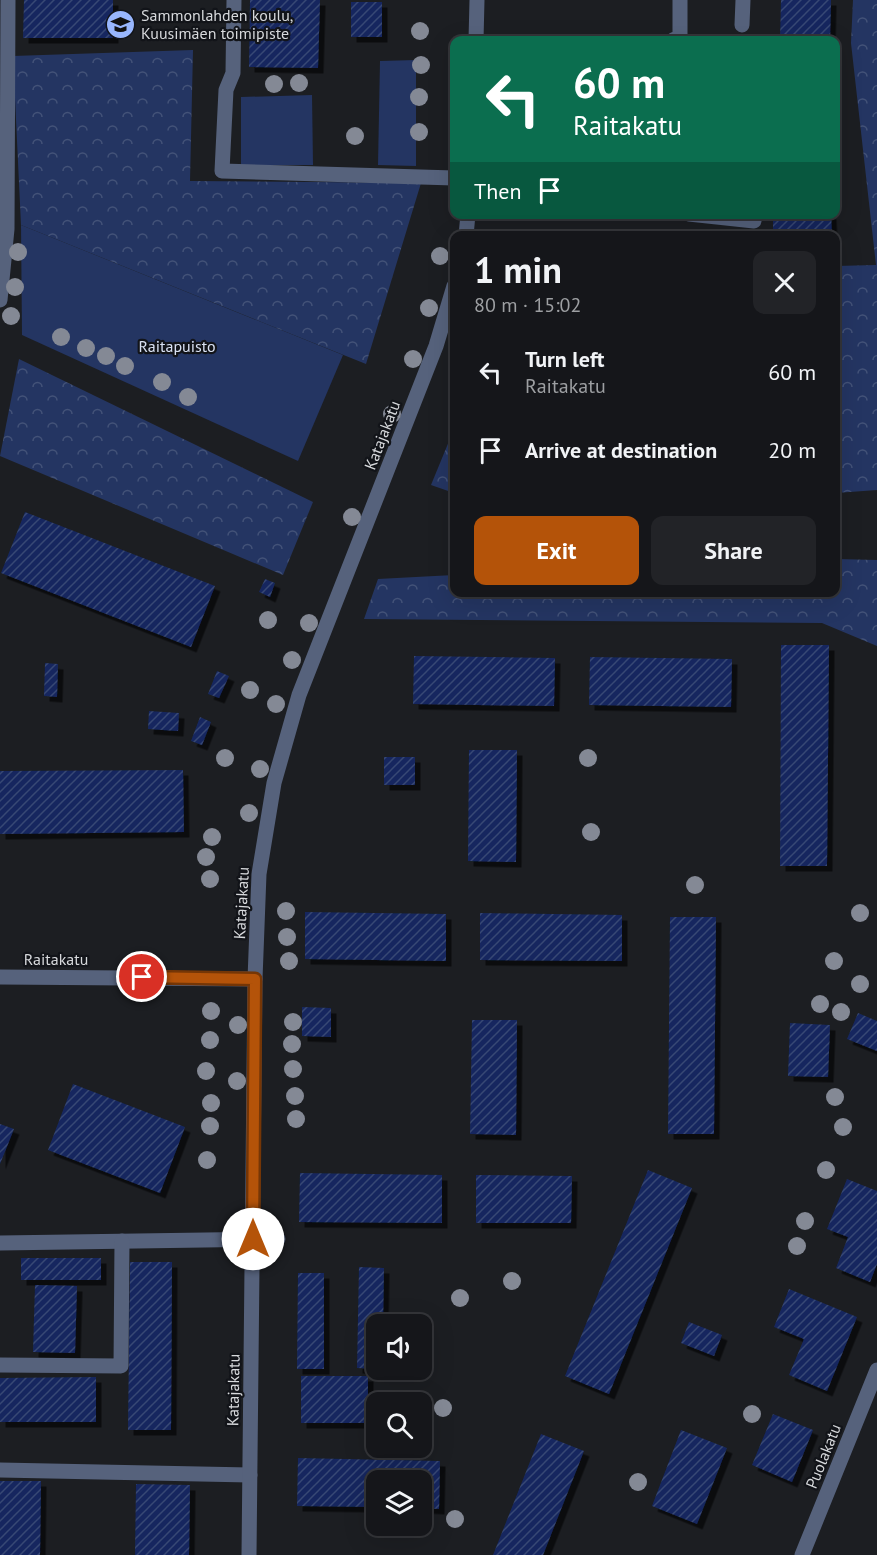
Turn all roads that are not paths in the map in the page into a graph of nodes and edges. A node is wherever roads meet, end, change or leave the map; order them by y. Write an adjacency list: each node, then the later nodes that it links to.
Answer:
1 (8, 0): 13 (street)
2 (234, 0): 9 (street)
3 (477, 0): 7 (street)
4 (680, 0): 8 (street)
5 (743, 0): 6 (street)
6 (742, 25)
7 (476, 36)
8 (680, 36)
9 (450, 178)
10 (735, 219): 11 (street)
11 (754, 219)
12 (450, 299): 15 (street, Katajakatu)
13 (0, 300)
14 (0, 977): 15 (street, Raitakatu)
15 (255, 979): 16 (street, Katajakatu)
16 (253, 1239): 17 (street); 18 (street); 23 (street, Katajakatu)
17 (278, 1239)
18 (122, 1241): 19 (street); 20 (street)
19 (0, 1243)
20 (0, 1365)
21 (877, 1370): 25 (street, Puolakatu)
22 (0, 1470): 23 (street)
23 (250, 1475): 24 (street, Katajakatu)
24 (249, 1555)
25 (802, 1555)

